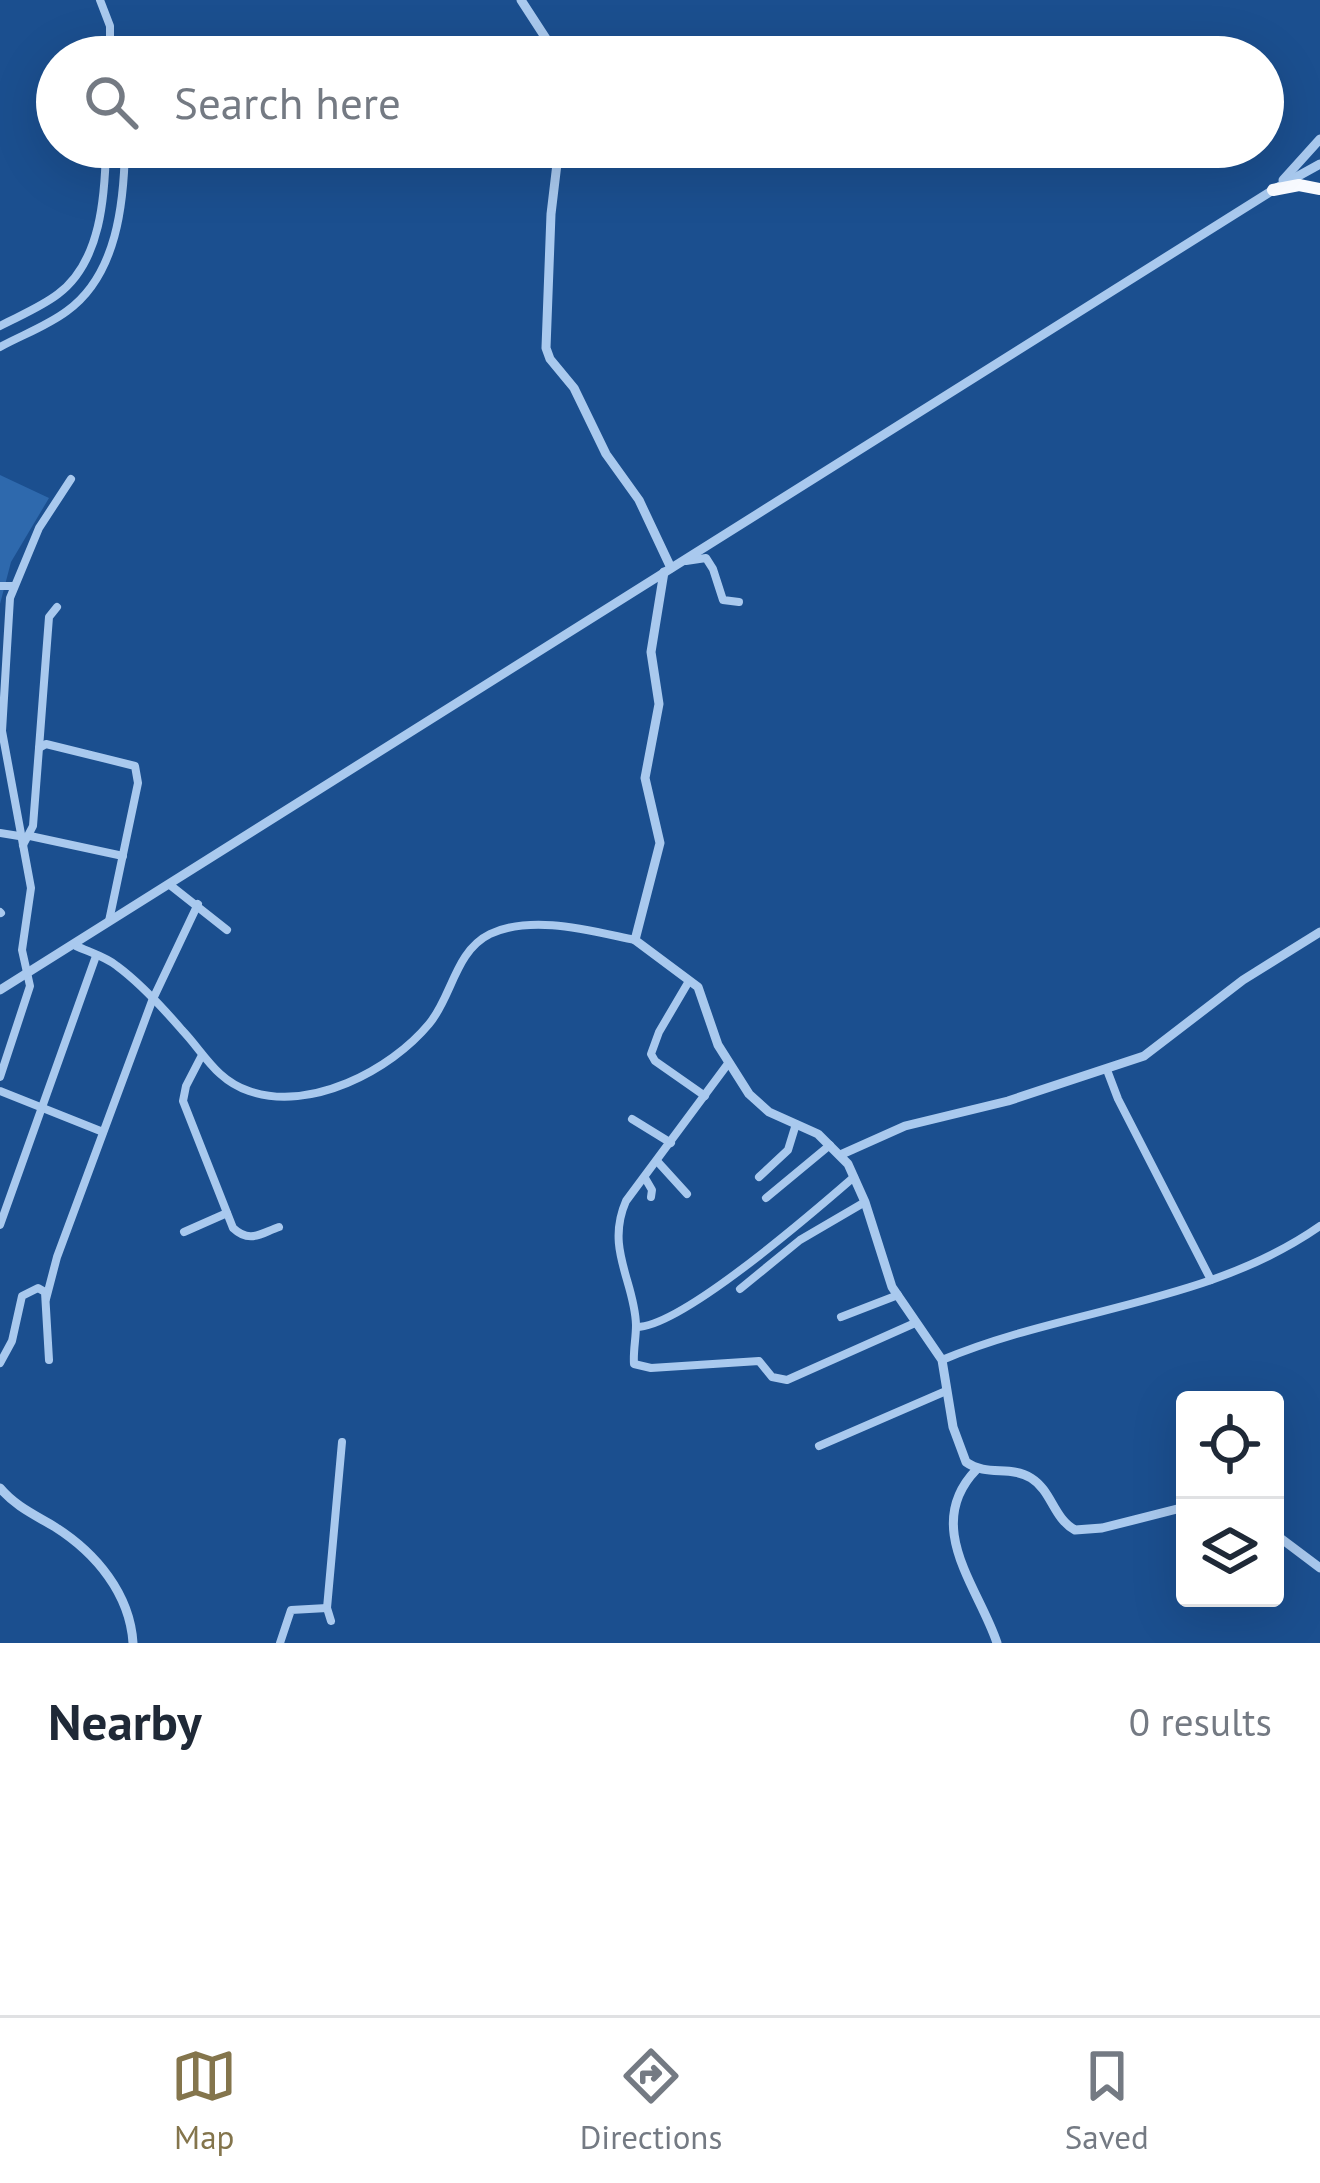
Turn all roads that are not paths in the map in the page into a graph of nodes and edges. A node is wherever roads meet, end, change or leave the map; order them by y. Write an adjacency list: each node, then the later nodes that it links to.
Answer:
1 (100, 0): 3 (street)
2 (521, 0): 4 (street)
3 (110, 36)
4 (544, 36)
5 (1320, 139): 11 (street)
6 (1320, 164): 11 (street)
7 (105, 168): 12 (street)
8 (124, 168): 13 (street)
9 (556, 168): 16 (street)
10 (1320, 189): 11 (highway)
11 (1273, 190): 15 (street)
12 (0, 326)
13 (0, 347)
14 (71, 479): 18 (street)
15 (685, 561): 16 (street); 19 (street)
16 (668, 570): 26 (street); 31 (street)
17 (0, 586): 18 (street)
18 (13, 586): 22 (street)
19 (739, 602)
20 (57, 607): 21 (street)
21 (39, 748): 24 (street); 25 (street)
22 (2, 754): 24 (street)
23 (0, 833): 24 (street)
24 (24, 839): 25 (street); 34 (street)
25 (123, 856): 28 (street)
26 (170, 885): 27 (street); 28 (street)
27 (198, 904): 29 (street); 37 (street)
28 (109, 921): 32 (street)
29 (227, 930)
30 (1320, 932): 40 (street)
31 (635, 940): 35 (street); 38 (street)
32 (76, 946): 33 (street); 34 (street)
33 (96, 956): 37 (street); 44 (street)
34 (29, 974): 36 (street); 41 (street)
35 (689, 981): 39 (street); 43 (street)
36 (0, 990)
37 (152, 1001): 38 (street); 47 (street)
38 (201, 1057): 59 (street)
39 (727, 1065): 43 (street); 46 (street)
40 (1107, 1070): 50 (street); 64 (street)
41 (0, 1077)
42 (0, 1091): 44 (street)
43 (705, 1096): 48 (street)
44 (43, 1106): 47 (street); 60 (street)
45 (632, 1119): 48 (street)
46 (796, 1124): 49 (street); 52 (street)
47 (103, 1132): 67 (street)
48 (671, 1143): 51 (street)
49 (830, 1144): 50 (street); 57 (street)
50 (840, 1155): 53 (street)
51 (657, 1161): 54 (street); 55 (street)
52 (759, 1177)
53 (854, 1177): 58 (street); 70 (street)
54 (645, 1178): 56 (street); 70 (street)
55 (687, 1194)
56 (651, 1197)
57 (766, 1198)
58 (865, 1202): 65 (street); 66 (street)
59 (226, 1213): 62 (street); 63 (street)
60 (0, 1225)
61 (1320, 1226): 64 (street)
62 (279, 1227)
63 (184, 1232)
64 (1211, 1280): 72 (street)
65 (740, 1289)
66 (898, 1295): 68 (street); 69 (street)
67 (46, 1299): 71 (street); 73 (street)
68 (841, 1317)
69 (915, 1323): 70 (street); 72 (street)
70 (636, 1327)
71 (50, 1360)
72 (942, 1360): 74 (street)
73 (0, 1363)
74 (946, 1391): 76 (street); 77 (street)
75 (342, 1442): 82 (street)
76 (820, 1446)
77 (976, 1470): 79 (street); 86 (street)
78 (0, 1488): 84 (street)
79 (1176, 1509)
80 (1284, 1541): 81 (street)
81 (1320, 1568)
82 (327, 1608): 83 (street); 85 (street)
83 (331, 1621)
84 (133, 1643)
85 (280, 1643)
86 (997, 1643)

